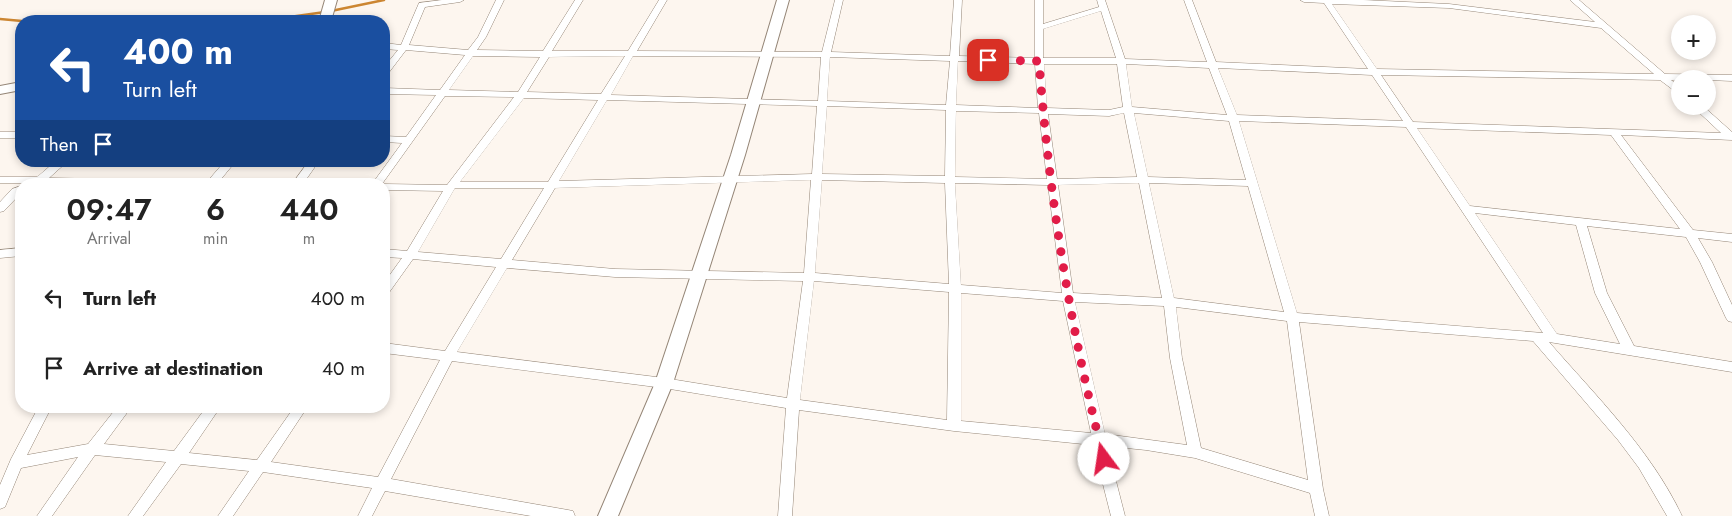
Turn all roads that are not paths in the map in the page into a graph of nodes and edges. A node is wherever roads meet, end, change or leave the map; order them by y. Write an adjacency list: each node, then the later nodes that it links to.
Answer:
1 (331, 0): 15 (main road)
2 (460, 0): 19 (street)
3 (500, 0): 20 (street)
4 (579, 0): 22 (street)
5 (663, 0): 23 (street)
6 (783, 0): 21 (main road)
7 (840, 0): 24 (street)
8 (958, 0): 25 (street)
9 (1039, 0): 17 (street)
10 (1188, 0): 29 (street)
11 (1304, 0): 12 (street)
12 (1326, 0): 16 (street); 30 (street)
13 (1574, 0): 16 (street)
14 (1102, 4): 17 (street); 27 (street)
15 (327, 15)
16 (1604, 26): 31 (street)
17 (1038, 28): 26 (street)
18 (390, 47): 19 (street)
19 (403, 49): 20 (street); 28 (street)
20 (471, 53): 22 (street); 37 (street)
21 (767, 53): 23 (street); 24 (street); 40 (main road)
22 (545, 54): 23 (street); 38 (street)
23 (630, 55): 39 (street)
24 (826, 55): 25 (street); 41 (street)
25 (953, 59): 26 (street); 42 (street)
26 (1039, 61): 27 (street); 44 (street)
27 (1121, 62): 29 (street); 43 (street)
28 (390, 65)
29 (1212, 66): 30 (street); 46 (street)
30 (1373, 72): 31 (street); 47 (street)
31 (1662, 77): 32 (street); 33 (street)
32 (1732, 78)
33 (1671, 84)
34 (15, 88): 35 (main road)
35 (0, 90)
36 (390, 90): 37 (street)
37 (443, 92): 38 (street); 53 (street)
38 (521, 95): 39 (street); 72 (street)
39 (604, 98): 40 (street); 71 (street)
40 (754, 101): 41 (street); 66 (main road)
41 (822, 102): 42 (street); 59 (street)
42 (951, 107): 44 (street); 64 (street)
43 (1128, 109): 44 (street); 46 (street); 67 (street)
44 (1043, 111): 69 (street)
45 (1707, 115): 51 (street)
46 (1233, 118): 47 (street); 70 (street)
47 (1407, 123): 48 (street); 76 (street)
48 (1613, 131): 51 (street); 78 (street)
49 (0, 135): 50 (street)
50 (15, 135)
51 (1732, 136)
52 (390, 139): 53 (street)
53 (410, 140): 58 (street)
54 (56, 167): 60 (street)
55 (226, 167): 61 (street)
56 (310, 167): 62 (street)
57 (390, 167): 63 (street)
58 (390, 167)
59 (816, 177): 64 (street); 66 (street); 86 (street)
60 (42, 178)
61 (216, 178)
62 (302, 178)
63 (382, 178)
64 (950, 179): 69 (street); 88 (street)
65 (0, 180): 68 (street)
66 (729, 180): 71 (street); 85 (main road)
67 (1143, 180): 69 (street); 70 (street); 90 (street)
68 (15, 181)
69 (1052, 182): 89 (street)
70 (1253, 183): 91 (street)
71 (552, 185): 72 (street); 84 (street)
72 (452, 186): 73 (street); 83 (street)
73 (390, 187)
74 (15, 192): 75 (street)
75 (0, 209)
76 (1467, 209): 77 (street); 94 (street)
77 (1581, 222): 78 (street); 96 (street)
78 (1690, 234): 79 (street); 92 (street)
79 (1732, 238)
80 (15, 253): 82 (street)
81 (390, 253): 83 (street)
82 (0, 254)
83 (411, 254): 84 (street); 87 (street)
84 (506, 262): 85 (street); 97 (street)
85 (699, 276): 86 (street); 99 (main road)
86 (809, 277): 88 (street); 100 (street)
87 (390, 283)
88 (955, 289): 89 (street); 105 (street)
89 (1068, 297): 90 (street); 106 (street)
90 (1169, 302): 91 (street); 108 (street)
91 (1292, 317): 93 (street); 113 (street)
92 (1732, 318)
93 (1537, 336): 94 (street); 124 (street)
94 (1553, 338): 96 (street)
95 (390, 349): 97 (street)
96 (1629, 349): 98 (street)
97 (448, 356): 99 (street); 112 (street)
98 (1732, 367)
99 (664, 383): 100 (street); 120 (main road)
100 (793, 404): 105 (street); 121 (street)
101 (42, 413): 110 (street)
102 (120, 413): 107 (street)
103 (210, 413): 109 (street)
104 (297, 413): 111 (street)
105 (954, 426): 106 (street)
106 (1099, 440): 108 (street); 122 (street)
107 (92, 449): 109 (street); 110 (street); 115 (street)
108 (1195, 452): 113 (street)
109 (177, 458): 111 (street); 116 (street)
110 (16, 463): 114 (street)
111 (260, 466): 112 (street); 117 (street)
112 (383, 484): 118 (street); 119 (street)
113 (1316, 488): 123 (street)
114 (1, 500)
115 (44, 516)
116 (135, 516)
117 (225, 516)
118 (366, 516)
119 (568, 516)
120 (608, 516)
121 (785, 516)
122 (1118, 516)
123 (1322, 516)
124 (1675, 516)

